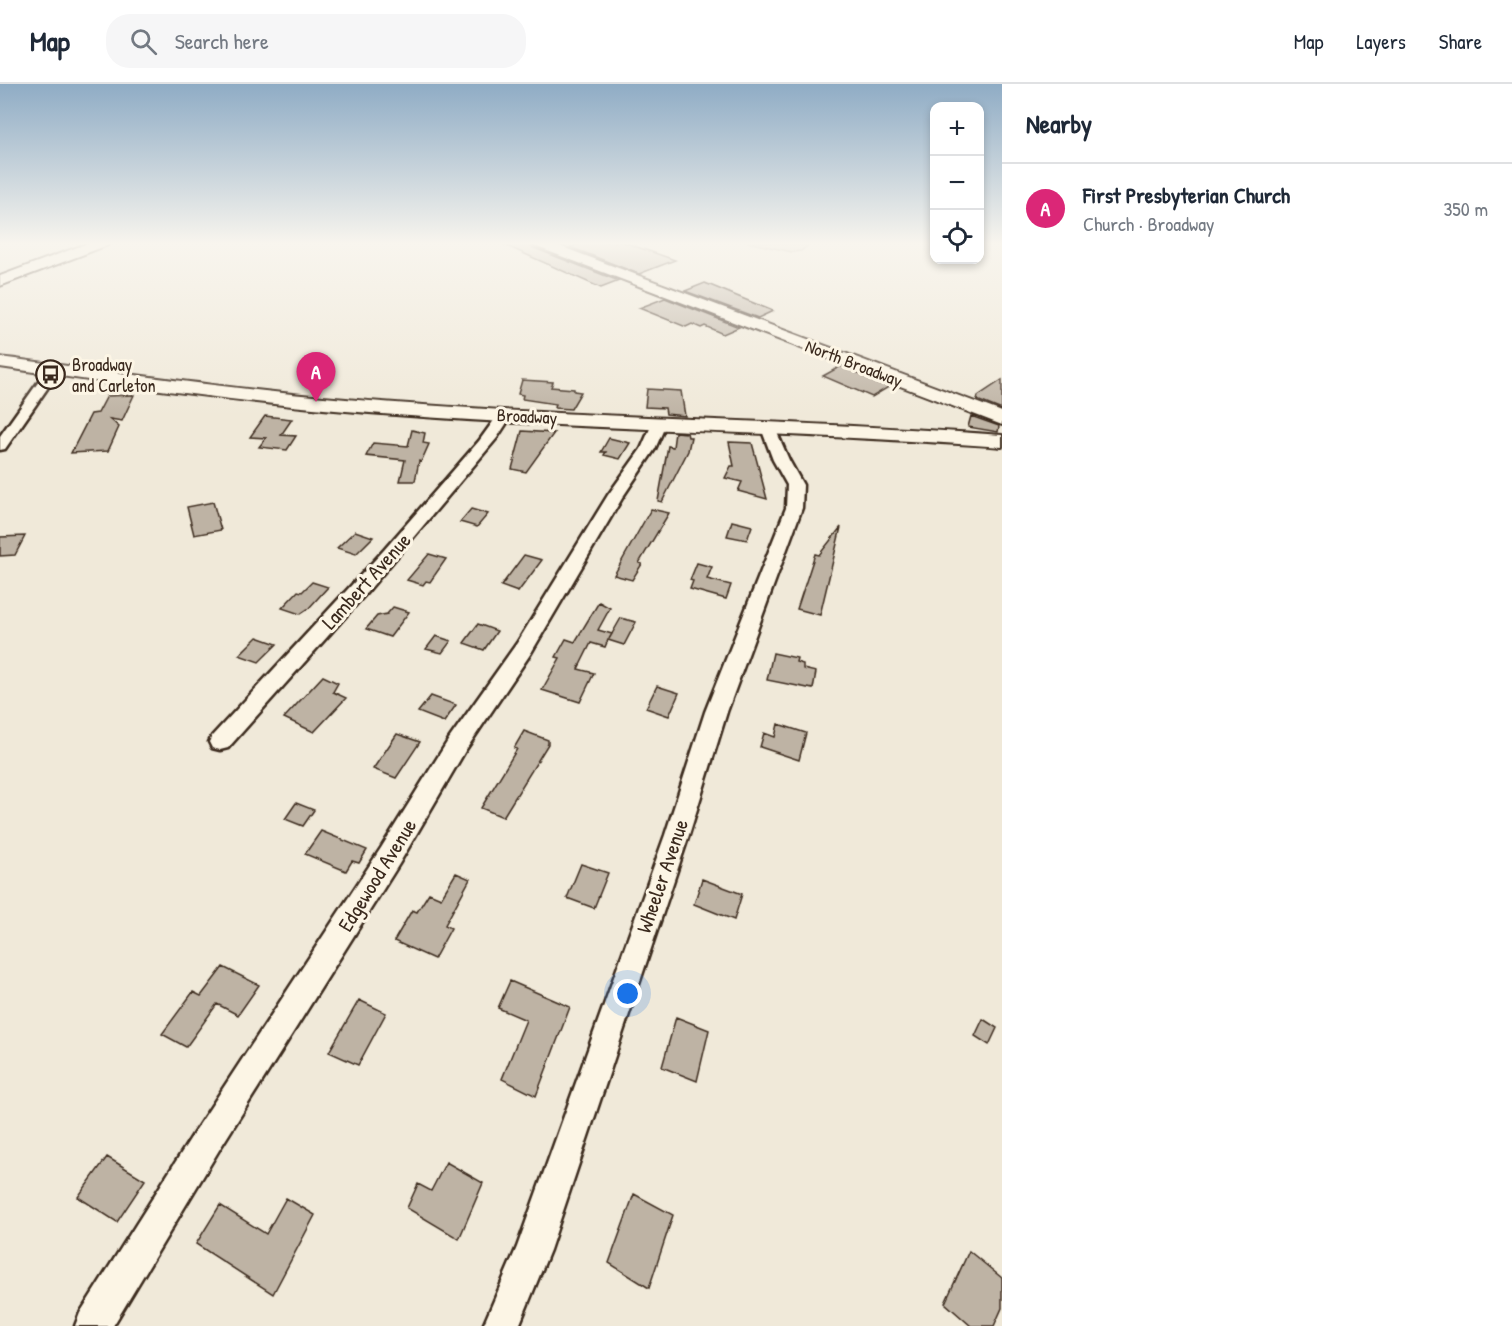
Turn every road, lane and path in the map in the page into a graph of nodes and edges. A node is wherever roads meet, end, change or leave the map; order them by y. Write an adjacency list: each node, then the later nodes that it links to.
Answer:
1 (689, 300): 6 (main road, North Broadway)
2 (0, 362): 4 (main road, Broadway)
3 (0, 367): 4 (main road, Broadway)
4 (54, 370): 5 (main road, Broadway); 10 (street)
5 (506, 415): 7 (main road, Broadway); 11 (street, Lambert Avenue)
6 (1002, 419)
7 (659, 424): 8 (main road, Broadway); 12 (street, Edgewood Avenue)
8 (768, 428): 9 (main road, Broadway); 13 (street, Wheeler Avenue)
9 (1002, 441)
10 (0, 446)
11 (220, 742)
12 (93, 1326)
13 (501, 1326)

